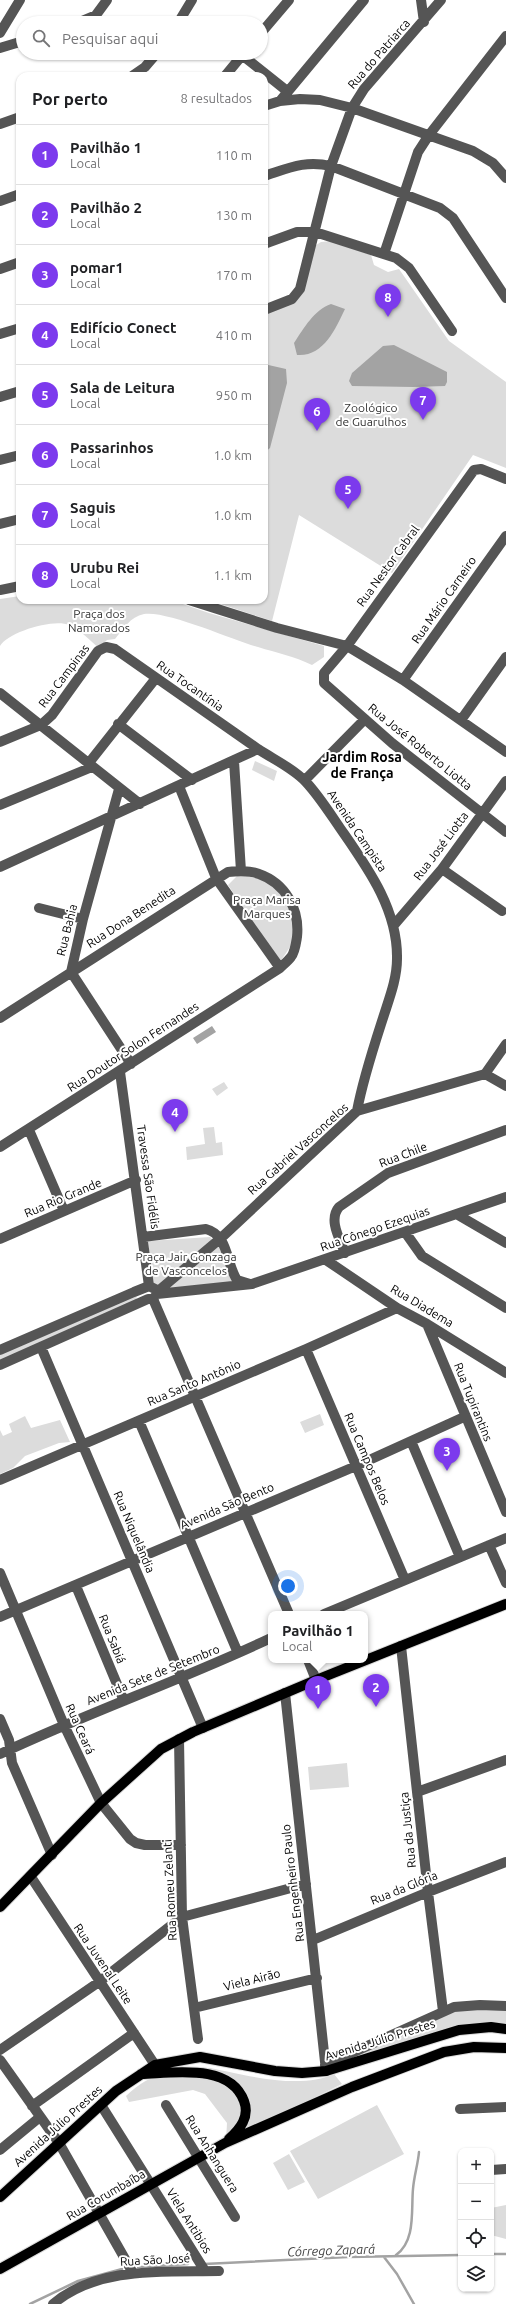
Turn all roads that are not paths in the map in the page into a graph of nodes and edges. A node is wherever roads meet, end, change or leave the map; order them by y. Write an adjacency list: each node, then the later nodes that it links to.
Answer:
1 (20, 0): 12 (street)
2 (107, 0): 8 (street)
3 (192, 0): 9 (street)
4 (289, 0): 11 (street)
5 (364, 0): 23 (street)
6 (422, 0): 10 (street)
7 (441, 0): 10 (street, Rua do Patriarca)
8 (94, 16)
9 (182, 16)
10 (424, 22): 26 (street, Rua do Patriarca)
11 (268, 25)
12 (0, 33)
13 (506, 36): 29 (street)
14 (16, 43): 15 (street)
15 (0, 48)
16 (150, 60): 19 (street)
17 (238, 60): 20 (street)
18 (250, 60): 21 (street)
19 (137, 72)
20 (228, 72)
21 (264, 72)
22 (268, 75): 23 (street)
23 (287, 91): 24 (street)
24 (280, 101): 25 (street); 26 (street)
25 (268, 105)
26 (352, 108): 29 (street); 30 (street, Rua do Patriarca)
27 (16, 118): 28 (street)
28 (0, 124)
29 (429, 135): 32 (street); 33 (street)
30 (332, 166): 31 (street); 33 (street); 36 (street, Rua do Patriarca)
31 (268, 175)
32 (506, 178)
33 (404, 194): 38 (street); 41 (street)
34 (16, 195): 35 (street)
35 (0, 201)
36 (315, 232): 37 (street); 38 (street); 42 (street, Rua do Patriarca)
37 (268, 243)
38 (384, 254): 44 (street)
39 (16, 263): 40 (street)
40 (0, 269)
41 (506, 298)
42 (268, 308)
43 (16, 329): 45 (street)
44 (452, 331)
45 (0, 334)
46 (16, 392): 47 (street)
47 (0, 397)
48 (16, 456): 49 (street)
49 (0, 460)
50 (506, 479): 58 (street, Rua Nestor Cabral)
51 (16, 520): 52 (street)
52 (0, 524)
53 (506, 536): 54 (street, Rua Mário Carneiro)
54 (502, 548): 63 (street, Rua Mário Carneiro)
55 (16, 587): 56 (street)
56 (0, 590)
57 (202, 604): 58 (street)
58 (347, 646): 62 (street, Rua Nestor Cabral); 63 (street)
59 (106, 647): 61 (street, Rua Tocantínia); 68 (street, Rua Campinas)
60 (506, 657): 66 (street)
61 (156, 678): 67 (street); 70 (street, Rua Tocantínia)
62 (323, 678): 65 (street, Rua José Roberto Liotta)
63 (403, 680): 66 (street)
64 (0, 694): 68 (street)
65 (365, 719): 75 (street); 81 (street, Rua José Roberto Liotta)
66 (461, 720): 71 (street)
67 (118, 724): 73 (street); 74 (street)
68 (42, 725): 69 (street, Rua Campinas); 73 (street)
69 (0, 742)
70 (258, 749): 72 (street); 75 (street, Avenida Campista)
71 (506, 752)
72 (234, 761): 74 (street); 86 (street)
73 (90, 766): 78 (street); 80 (street)
74 (192, 780): 77 (street)
75 (305, 780): 91 (street, Avenida Campista)
76 (506, 781): 81 (street, Rua José Liotta)
77 (179, 786): 79 (street); 87 (street)
78 (119, 789): 79 (street); 82 (street, Rua Bahia)
79 (140, 804): 82 (street)
80 (0, 805)
81 (482, 814): 83 (street, Rua José Roberto Liotta); 85 (street, Rua José Liotta)
82 (112, 817): 84 (street); 90 (street, Rua Bahia)
83 (506, 832)
84 (0, 867)
85 (442, 869): 89 (street); 91 (street, Rua José Liotta)
86 (241, 871): 87 (street); 92 (street)
87 (216, 878): 92 (street); 93 (street, Rua Dona Benedita)
88 (39, 908): 90 (street)
89 (502, 911)
90 (83, 919): 93 (street, Rua Bahia)
91 (394, 925): 100 (street, Avenida Campista)
92 (280, 968): 96 (street, Rua Doutor Solon Fernandes)
93 (71, 972): 94 (street, Rua Dona Benedita); 96 (street, Rua Bahia)
94 (2, 1015)
95 (506, 1044): 98 (street)
96 (131, 1064): 97 (street, Rua Doutor Solon Fernandes)
97 (120, 1072): 101 (street, Rua Doutor Solon Fernandes); 104 (street, Travessa São Fidélis)
98 (485, 1074): 99 (street); 100 (street, Rua Gabriel Vasconcelos)
99 (506, 1086)
100 (357, 1111): 106 (street, Rua Gabriel Vasconcelos)
101 (29, 1130): 103 (street, Rua Doutor Solon Fernandes); 107 (street)
102 (506, 1130): 115 (street, Rua Chile)
103 (0, 1147)
104 (136, 1180): 107 (street, Rua Rio Grande); 111 (street, Travessa São Fidélis)
105 (506, 1197): 108 (street, Rua Cônego Ezequias)
106 (254, 1207): 109 (street, Rua Gabriel Vasconcelos); 112 (street, Rua Gabriel Vasconcelos)
107 (64, 1211): 113 (street, Rua Rio Grande)
108 (458, 1215): 110 (street, Rua Cônego Ezequias); 114 (street)
109 (206, 1230): 111 (street); 112 (street)
110 (405, 1232): 115 (street, Rua Cônego Ezequias); 120 (street)
111 (143, 1237): 118 (street, Travessa São Fidélis)
112 (220, 1238): 117 (street); 118 (street, Rua Gabriel Vasconcelos)
113 (0, 1239)
114 (506, 1243)
115 (345, 1253): 116 (street, Rua Cônego Ezequias)
116 (326, 1260): 117 (street, Rua Cônego Ezequias); 119 (street, Rua Diadema)
117 (252, 1284): 118 (street, Rua Cônego Ezequias)
118 (152, 1293): 122 (street); 124 (street); 127 (street, Travessa São Fidélis)
119 (397, 1308): 121 (street, Rua Diadema); 123 (street, Rua Santo Antônio)
120 (506, 1308)
121 (427, 1324): 126 (street, Rua Diadema); 128 (street, Rua Tupirantins)
122 (41, 1347): 125 (street); 131 (street, Rua Niquelândia)
123 (306, 1349): 127 (street, Rua Santo Antônio); 132 (street, Rua Campos Belos)
124 (0, 1350)
125 (0, 1365)
126 (506, 1373)
127 (194, 1397): 129 (street, Rua Santo Antônio); 134 (street, Travessa São Fidélis)
128 (464, 1417): 130 (street, Avenida São Bento); 135 (street, Rua Tupirantins)
129 (139, 1421): 131 (street, Rua Santo Antônio); 136 (street)
130 (411, 1441): 132 (street, Avenida São Bento); 139 (street)
131 (83, 1445): 133 (street, Rua Santo Antônio); 140 (street, Rua Niquelândia)
132 (356, 1466): 134 (street, Avenida São Bento); 142 (street, Rua Campos Belos)
133 (0, 1480)
134 (244, 1512): 136 (street, Avenida São Bento); 147 (street, Travessa São Fidélis)
135 (506, 1512)
136 (188, 1537): 140 (street, Avenida São Bento); 152 (street)
137 (506, 1538): 138 (street)
138 (489, 1545): 139 (street); 143 (street)
139 (460, 1557): 142 (street)
140 (133, 1562): 144 (street, Avenida São Bento); 156 (street, Rua Niquelândia)
141 (0, 1573): 146 (street, Rua Ceará)
142 (405, 1580): 148 (street)
143 (506, 1583)
144 (76, 1586): 146 (street, Avenida São Bento); 159 (street, Rua Sabiá)
145 (504, 1607): 151 (main road)
146 (16, 1611): 149 (street, Avenida São Bento); 161 (street, Rua Ceará)
147 (288, 1611)
148 (331, 1611)
149 (0, 1617)
150 (268, 1639): 152 (street, Avenida Sete de Setembro)
151 (401, 1646): 153 (main road); 167 (street, Rua da Justiça)
152 (238, 1653): 156 (street, Avenida Sete de Setembro)
153 (368, 1659)
154 (309, 1663): 157 (street)
155 (358, 1663): 157 (main road)
156 (181, 1678): 159 (street, Avenida Sete de Setembro); 162 (street, Rua Niquelândia)
157 (316, 1680): 158 (main road)
158 (285, 1693): 162 (main road); 173 (street, Rua Engenheiro Paulo)
159 (124, 1701): 161 (street, Avenida Sete de Setembro)
160 (0, 1719): 164 (street)
161 (64, 1725): 164 (street, Avenida Sete de Setembro); 168 (street, Rua Ceará)
162 (203, 1728): 163 (main road)
163 (179, 1739): 168 (main road); 169 (street, Rua Romeu Zelanti)
164 (11, 1749): 165 (street, Avenida Sete de Setembro); 170 (street)
165 (0, 1754)
166 (506, 1760): 167 (street)
167 (417, 1792): 174 (street, Rua da Justiça)
168 (101, 1803): 169 (street, Rua Ceará); 170 (main road)
169 (181, 1845): 176 (street, Rua Romeu Zelanti)
170 (52, 1855): 172 (main road)
171 (506, 1862): 174 (street, Rua da Glória)
172 (31, 1877): 175 (main road); 179 (street, Rua Juvenal Leite)
173 (306, 1884): 176 (street); 177 (street, Rua Engenheiro Paulo)
174 (428, 1892): 177 (street, Rua da Glória); 182 (street, Rua da Justiça)
175 (1, 1902)
176 (182, 1917): 179 (street); 181 (street, Rua Romeu Zelanti)
177 (313, 1940): 178 (street, Rua Engenheiro Paulo)
178 (317, 1978): 181 (street, Viela Airão); 190 (street, Rua Engenheiro Paulo)
179 (99, 1982): 184 (street, Rua Juvenal Leite); 187 (street)
180 (506, 2006): 182 (street)
181 (194, 2008): 185 (street, Rua Romeu Zelanti)
182 (443, 2011): 190 (street)
183 (506, 2029): 190 (main road, Avenida Júlio Prestes)
184 (134, 2034): 189 (street, Rua Juvenal Leite); 194 (street)
185 (198, 2039)
186 (506, 2048): 199 (main road)
187 (0, 2050)
188 (0, 2060): 194 (street)
189 (155, 2065): 190 (main road, Avenida Júlio Prestes); 191 (main road, Avenida Júlio Prestes)
190 (326, 2068)
191 (140, 2074): 192 (main road, Avenida Júlio Prestes); 199 (main road)
192 (101, 2105): 198 (main road, Avenida Júlio Prestes); 204 (street, Viela Antibios)
193 (166, 2105): 201 (street, Rua Anhanguera)
194 (32, 2106): 197 (street)
195 (506, 2106): 196 (street)
196 (460, 2109)
197 (40, 2117): 198 (street); 200 (street)
198 (59, 2143): 205 (main road, Avenida Júlio Prestes); 206 (street)
199 (225, 2143): 201 (main road, Rua Corumbaíba)
200 (0, 2150)
201 (199, 2158): 204 (main road, Rua Corumbaíba); 207 (street, Rua Anhanguera)
202 (506, 2169): 203 (street)
203 (494, 2170)
204 (151, 2184): 206 (main road, Rua Corumbaíba); 209 (street, Viela Antibios)
205 (0, 2197)
206 (101, 2213): 208 (main road, Rua Corumbaíba); 211 (street)
207 (235, 2217)
208 (0, 2270)
209 (205, 2271): 210 (street, Rua São José); 211 (street, Rua São José)
210 (219, 2271)
211 (133, 2273): 212 (street, Rua São José)
212 (52, 2304)

